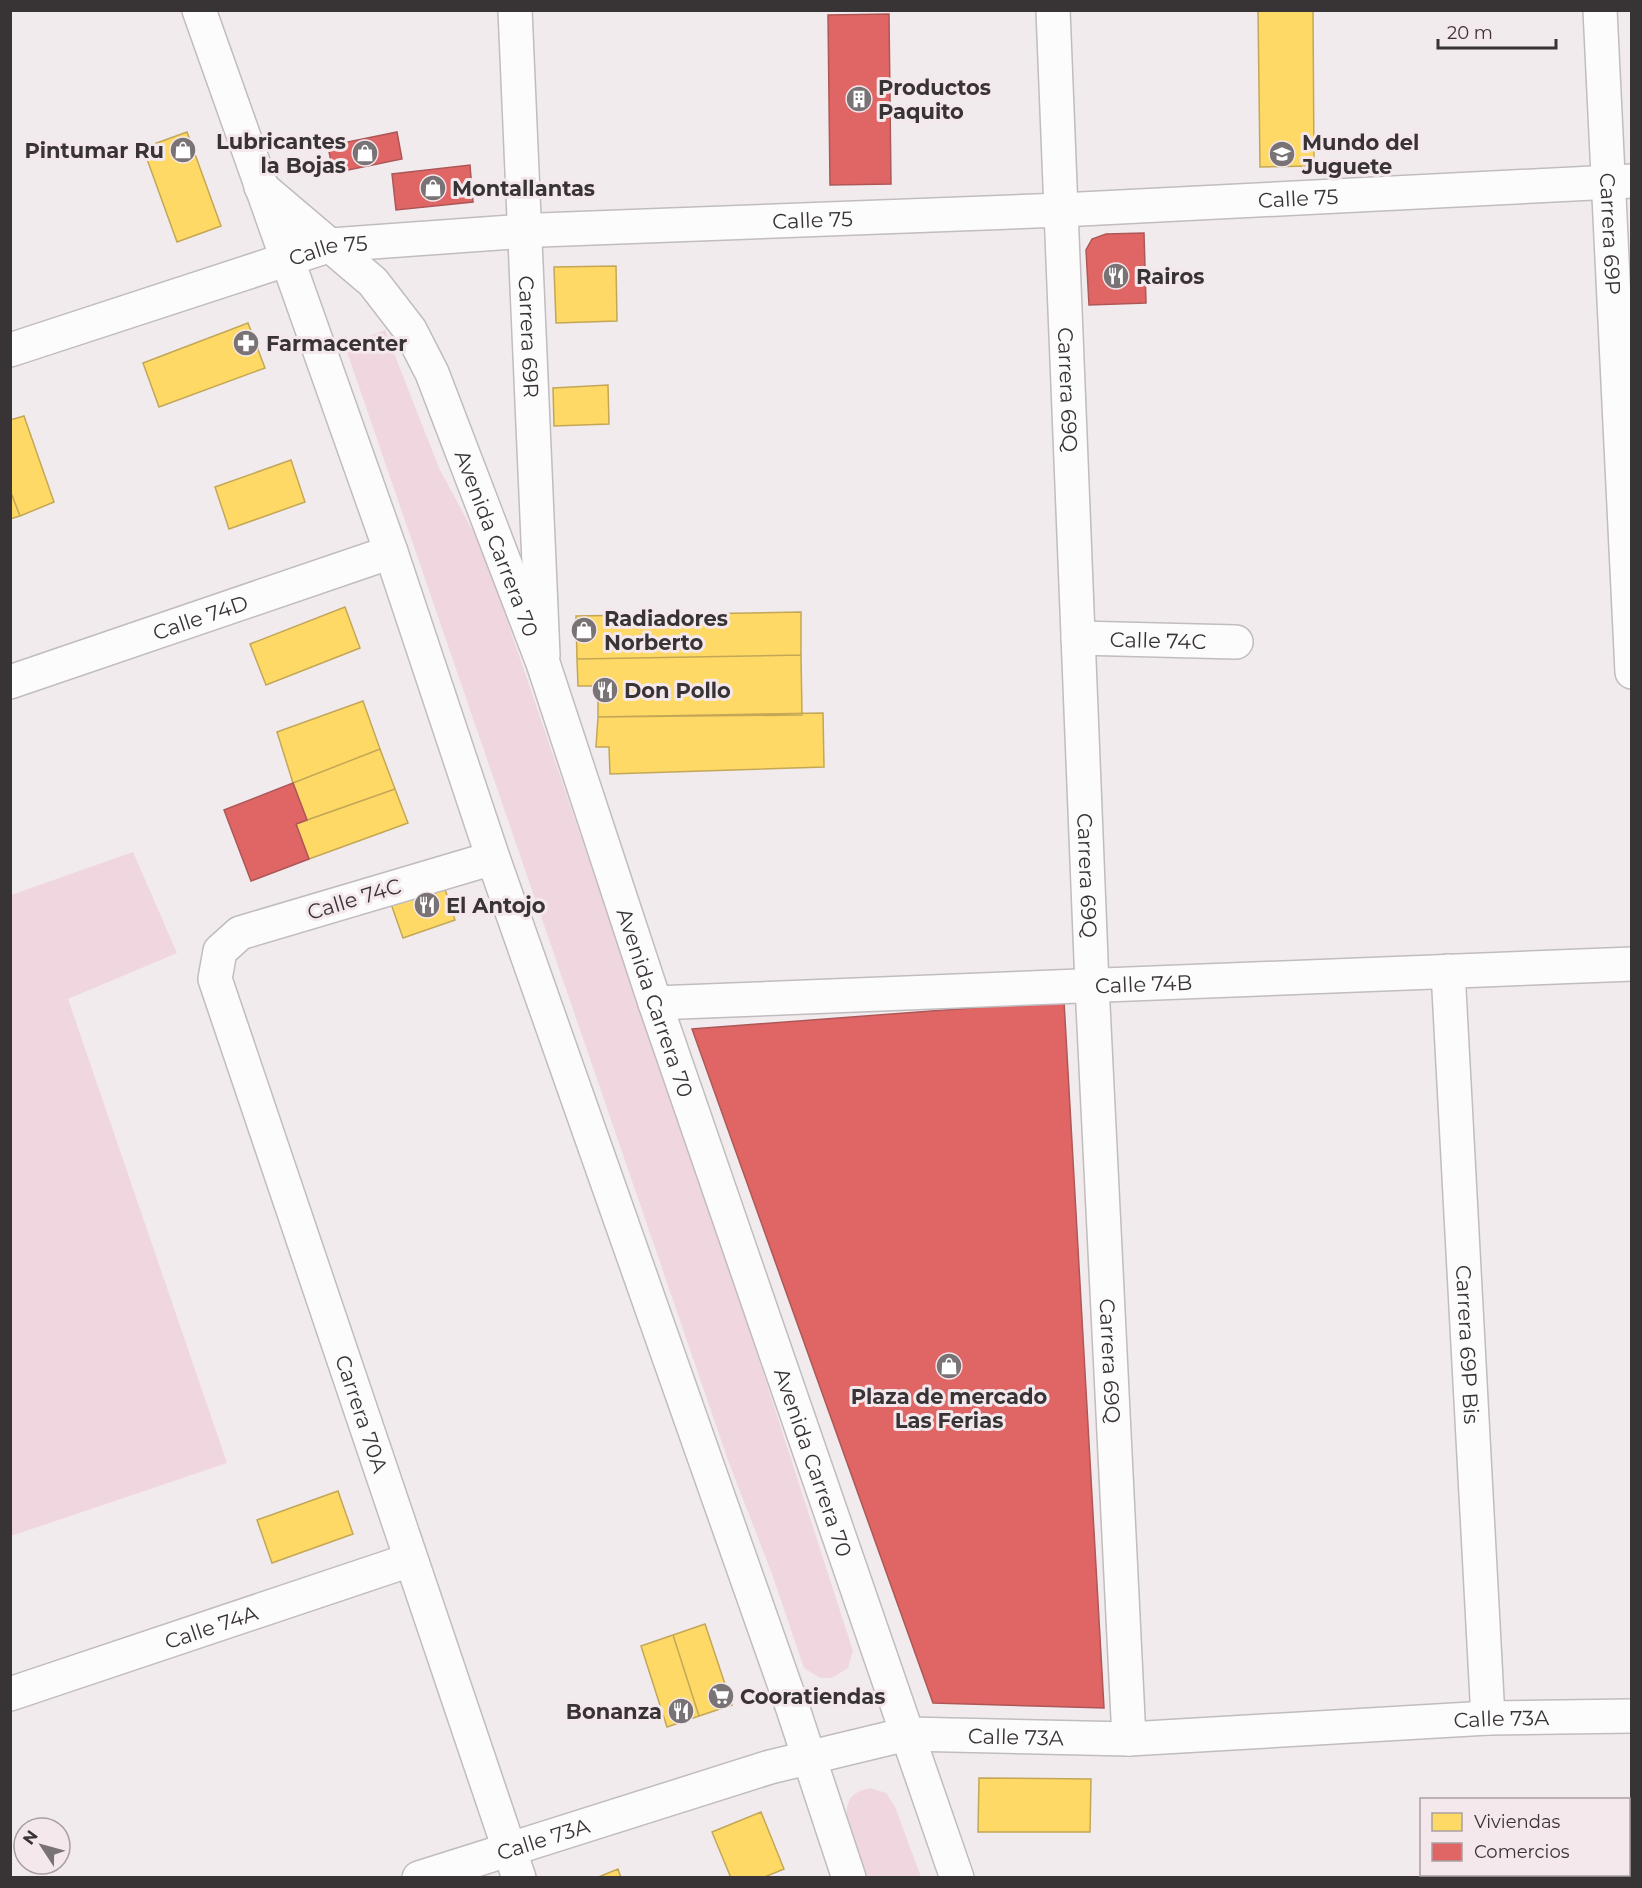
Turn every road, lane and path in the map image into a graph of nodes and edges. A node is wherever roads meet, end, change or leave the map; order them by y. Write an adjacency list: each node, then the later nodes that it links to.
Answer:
1 (199, 10): 6 (street)
2 (515, 10): 8 (street, Carrera 69R)
3 (1053, 10): 7 (street, Carrera 69Q)
4 (1600, 10): 5 (street, Carrera 69P)
5 (1620, 183): 7 (street, Calle 75); 16 (street, Carrera 69P)
6 (259, 186): 9 (street, Avenida Carrera 70); 10 (street)
7 (1061, 210): 8 (street, Calle 75); 13 (street, Carrera 69Q)
8 (524, 232): 9 (street, Calle 75); 15 (street, Carrera 69R)
9 (332, 245): 10 (street, Calle 75); 15 (street, Avenida Carrera 70)
10 (288, 258): 11 (street, Calle 75); 12 (street)
11 (10, 350)
12 (391, 552): 17 (street, Calle 74D); 18 (street)
13 (1078, 638): 14 (street, Calle 74C); 22 (street, Carrera 69Q)
14 (1236, 642)
15 (543, 663): 23 (street, Avenida Carrera 70)
16 (1632, 672)
17 (10, 682)
18 (494, 858): 19 (street, Calle 74C); 30 (street)
19 (220, 951): 24 (street, Carrera 70A)
20 (1632, 964): 21 (street, Calle 74B)
21 (1448, 971): 22 (street, Calle 74B); 27 (street, Carrera 69P Bis)
22 (1092, 985): 23 (street, Calle 74B); 29 (street, Carrera 69Q)
23 (655, 1003): 28 (street, Avenida Carrera 70)
24 (410, 1560): 25 (street, Calle 74A); 31 (street, Carrera 70A)
25 (10, 1694)
26 (1632, 1716): 27 (street, Calle 73A)
27 (1488, 1718): 29 (street, Calle 73A)
28 (907, 1734): 29 (street, Calle 73A); 30 (street, Calle 73A); 34 (street, Avenida Carrera 70)
29 (1129, 1739)
30 (809, 1758): 31 (street, Calle 73A); 33 (street)
31 (514, 1863): 32 (street, Calle 73A)
32 (419, 1878)
33 (849, 1878)
34 (957, 1878)

